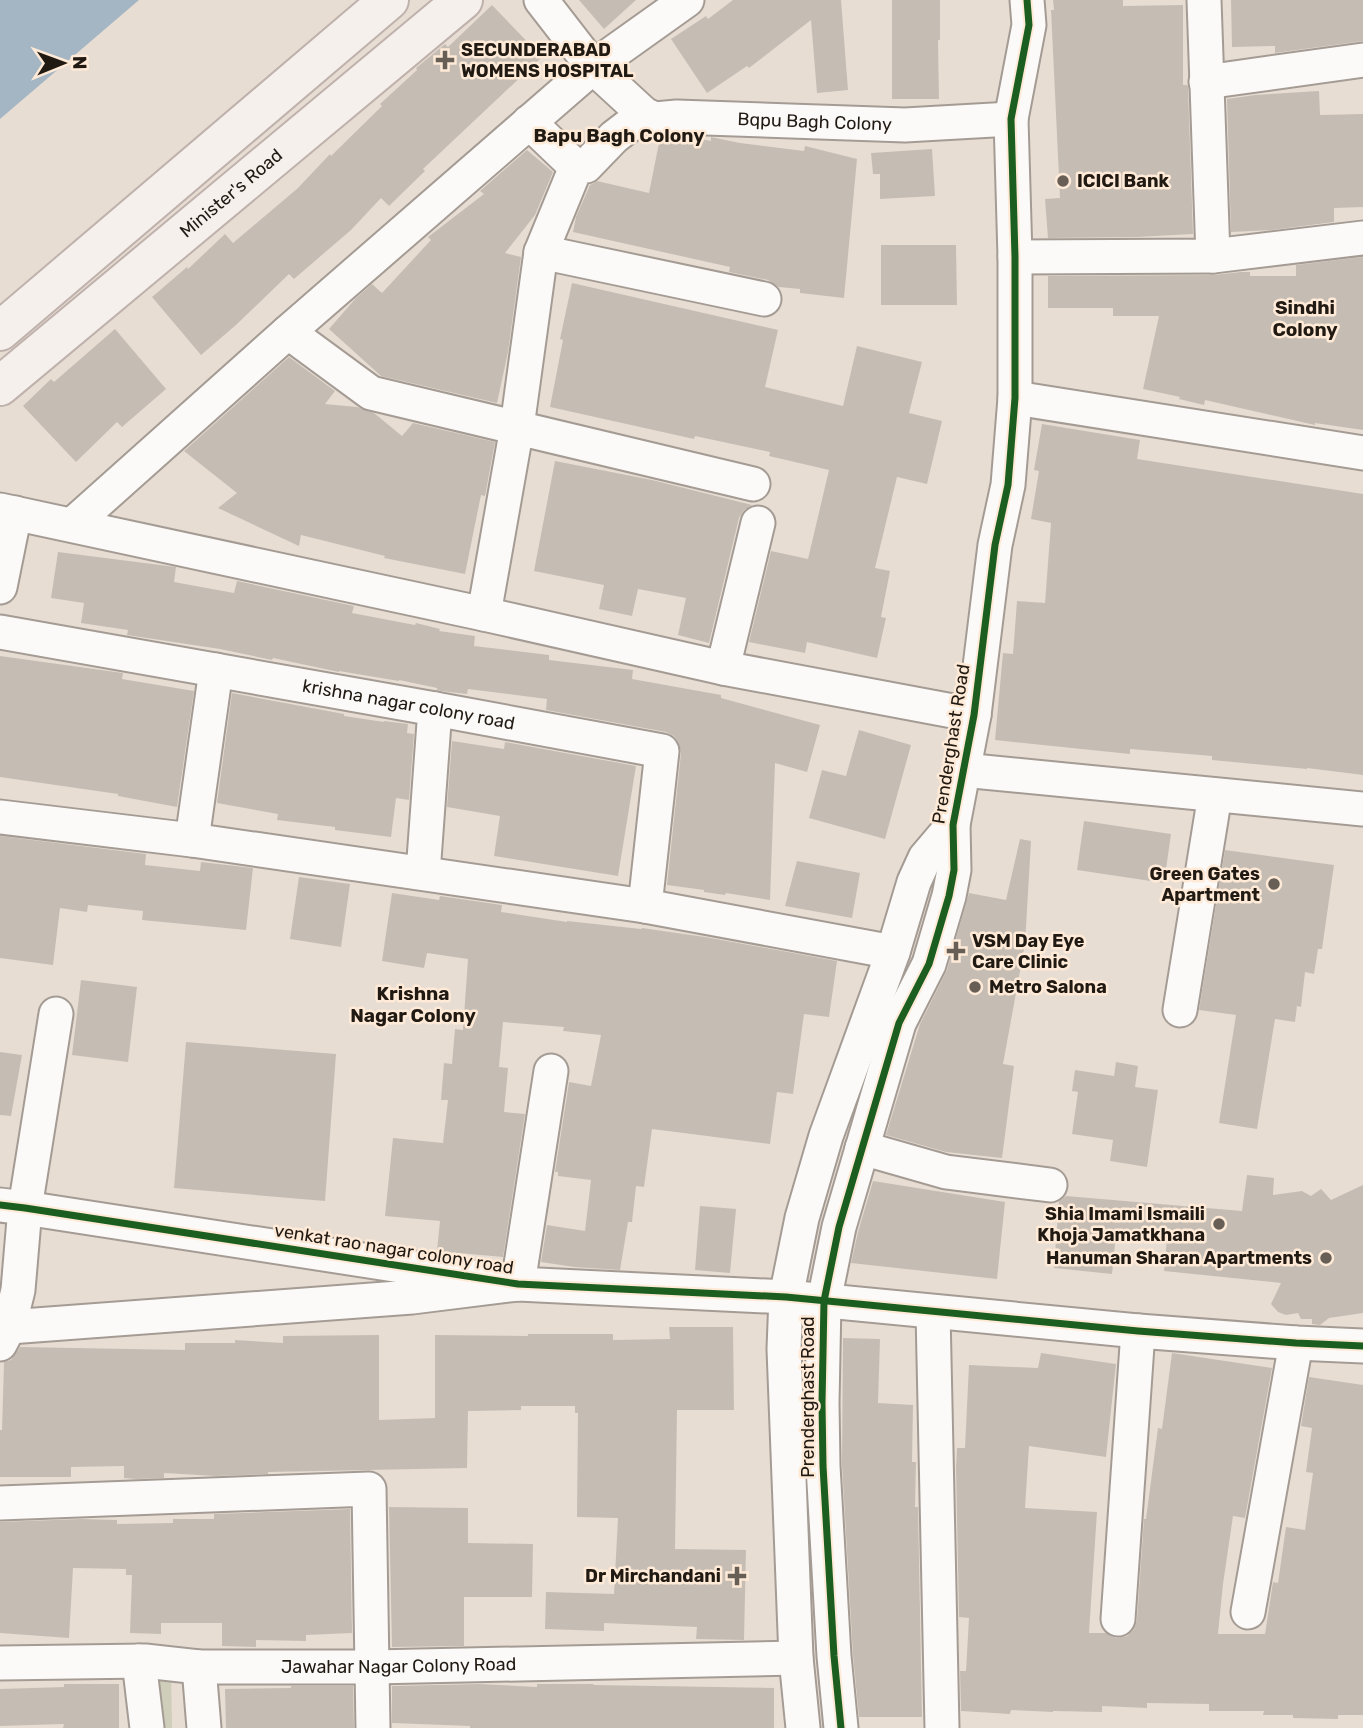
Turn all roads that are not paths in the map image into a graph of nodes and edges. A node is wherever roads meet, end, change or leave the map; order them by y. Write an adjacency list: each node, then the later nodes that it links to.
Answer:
1 (389, 0): 21 (main road)
2 (463, 0): 23 (main road, Minister's Road)
3 (541, 0): 9 (street)
4 (687, 0): 9 (street)
5 (1007, 0): 10 (street, Prenderghast Road)
6 (1027, 0): 10 (street, Prenderghast Road)
7 (1204, 0): 11 (street)
8 (1363, 60): 11 (street)
9 (593, 67): 12 (street); 14 (street)
10 (1020, 67): 13 (street, Prenderghast Road)
11 (1206, 82): 18 (street)
12 (644, 114): 13 (street, Bqpu Bagh Colony); 15 (street)
13 (1012, 119): 19 (street, Prenderghast Road)
14 (529, 122): 15 (street); 22 (street)
15 (576, 167): 17 (street)
16 (1363, 238): 18 (street)
17 (541, 252): 20 (street); 25 (street)
18 (1213, 256): 19 (street)
19 (1015, 257): 24 (street, Prenderghast Road)
20 (764, 299)
21 (0, 331)
22 (288, 332): 25 (street); 30 (street)
23 (0, 386)
24 (1016, 398): 26 (street); 37 (street, Prenderghast Road)
25 (517, 427): 27 (street); 32 (street)
26 (1363, 453)
27 (753, 484)
28 (7, 511): 30 (street); 31 (street)
29 (758, 523): 34 (street)
30 (72, 525): 32 (street)
31 (0, 587)
32 (484, 614): 34 (street)
33 (0, 632): 35 (street, krishna nagar colony road)
34 (723, 667): 37 (street)
35 (216, 670): 36 (street, krishna nagar colony road); 43 (street)
36 (435, 709): 44 (street); 45 (street, krishna nagar colony road)
37 (974, 715): 38 (street, Prenderghast Road)
38 (964, 770): 39 (street); 42 (street, Prenderghast Road)
39 (1215, 795): 40 (street); 47 (street)
40 (1363, 809)
41 (0, 817): 43 (street)
42 (953, 825): 46 (street, Prenderghast Road); 50 (street, Prenderghast Road)
43 (192, 840): 44 (street)
44 (423, 873): 45 (street)
45 (645, 906): 46 (street)
46 (893, 953): 54 (street, Prenderghast Road)
47 (1180, 1010)
48 (56, 1014): 52 (street)
49 (551, 1071): 53 (street)
50 (862, 1148): 51 (street); 55 (street, Prenderghast Road)
51 (1050, 1185)
52 (13, 1206): 53 (street, venkat rao nagar colony road); 58 (street)
53 (518, 1284): 54 (street, venkat rao nagar colony road); 58 (street)
54 (786, 1297): 55 (street, venkat rao nagar colony road); 64 (street, Prenderghast Road)
55 (824, 1300): 56 (street, venkat rao nagar colony road); 73 (street, Prenderghast Road)
56 (933, 1312): 57 (street, venkat rao nagar colony road); 74 (street)
57 (1138, 1331): 59 (street, venkat rao nagar colony road); 63 (street)
58 (5, 1335)
59 (1296, 1343): 60 (street, venkat rao nagar colony road); 62 (street)
60 (1363, 1346)
61 (0, 1503): 68 (street)
62 (1248, 1612)
63 (1118, 1619)
64 (796, 1658): 68 (street, Jawahar Nagar Colony Road); 72 (street, Prenderghast Road)
65 (139, 1661): 66 (street, Jawahar Nagar Colony Road); 67 (street, Jawahar Nagar Colony Road); 69 (street)
66 (0, 1663)
67 (199, 1667): 68 (street, Jawahar Nagar Colony Road); 70 (street)
68 (373, 1667): 71 (street)
69 (146, 1728)
70 (204, 1728)
71 (373, 1728)
72 (803, 1728)
73 (841, 1728)
74 (942, 1728)

